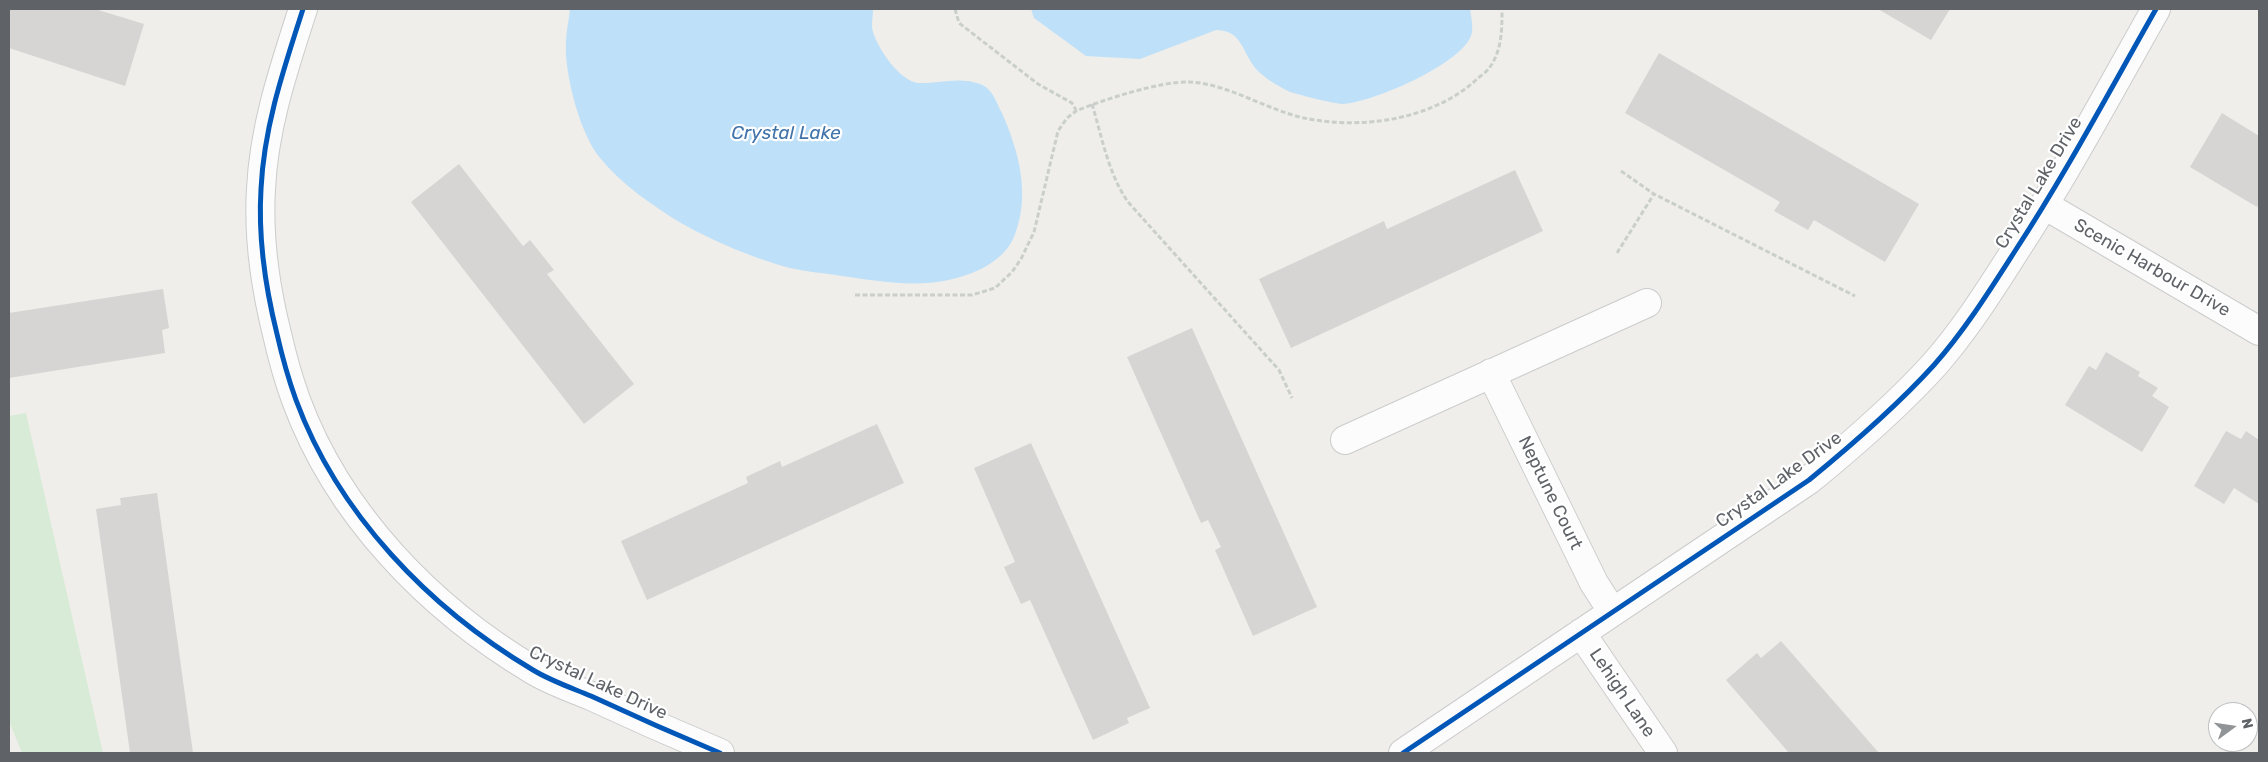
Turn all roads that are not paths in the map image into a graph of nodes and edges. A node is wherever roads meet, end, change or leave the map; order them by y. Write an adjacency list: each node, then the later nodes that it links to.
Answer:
1 (303, 9): 10 (street, Crystal Lake Drive)
2 (2156, 9): 3 (street, Crystal Lake Drive)
3 (2046, 206): 5 (street, Scenic Harbour Drive); 8 (street, Crystal Lake Drive)
4 (1646, 303): 6 (street)
5 (2259, 331)
6 (1491, 373): 7 (street); 8 (street, Neptune Court)
7 (1346, 440)
8 (1612, 611): 9 (street, Crystal Lake Drive)
9 (1581, 633): 11 (street, Crystal Lake Drive); 12 (street, Lehigh Lane)
10 (720, 753)
11 (1403, 753)
12 (1663, 753)

